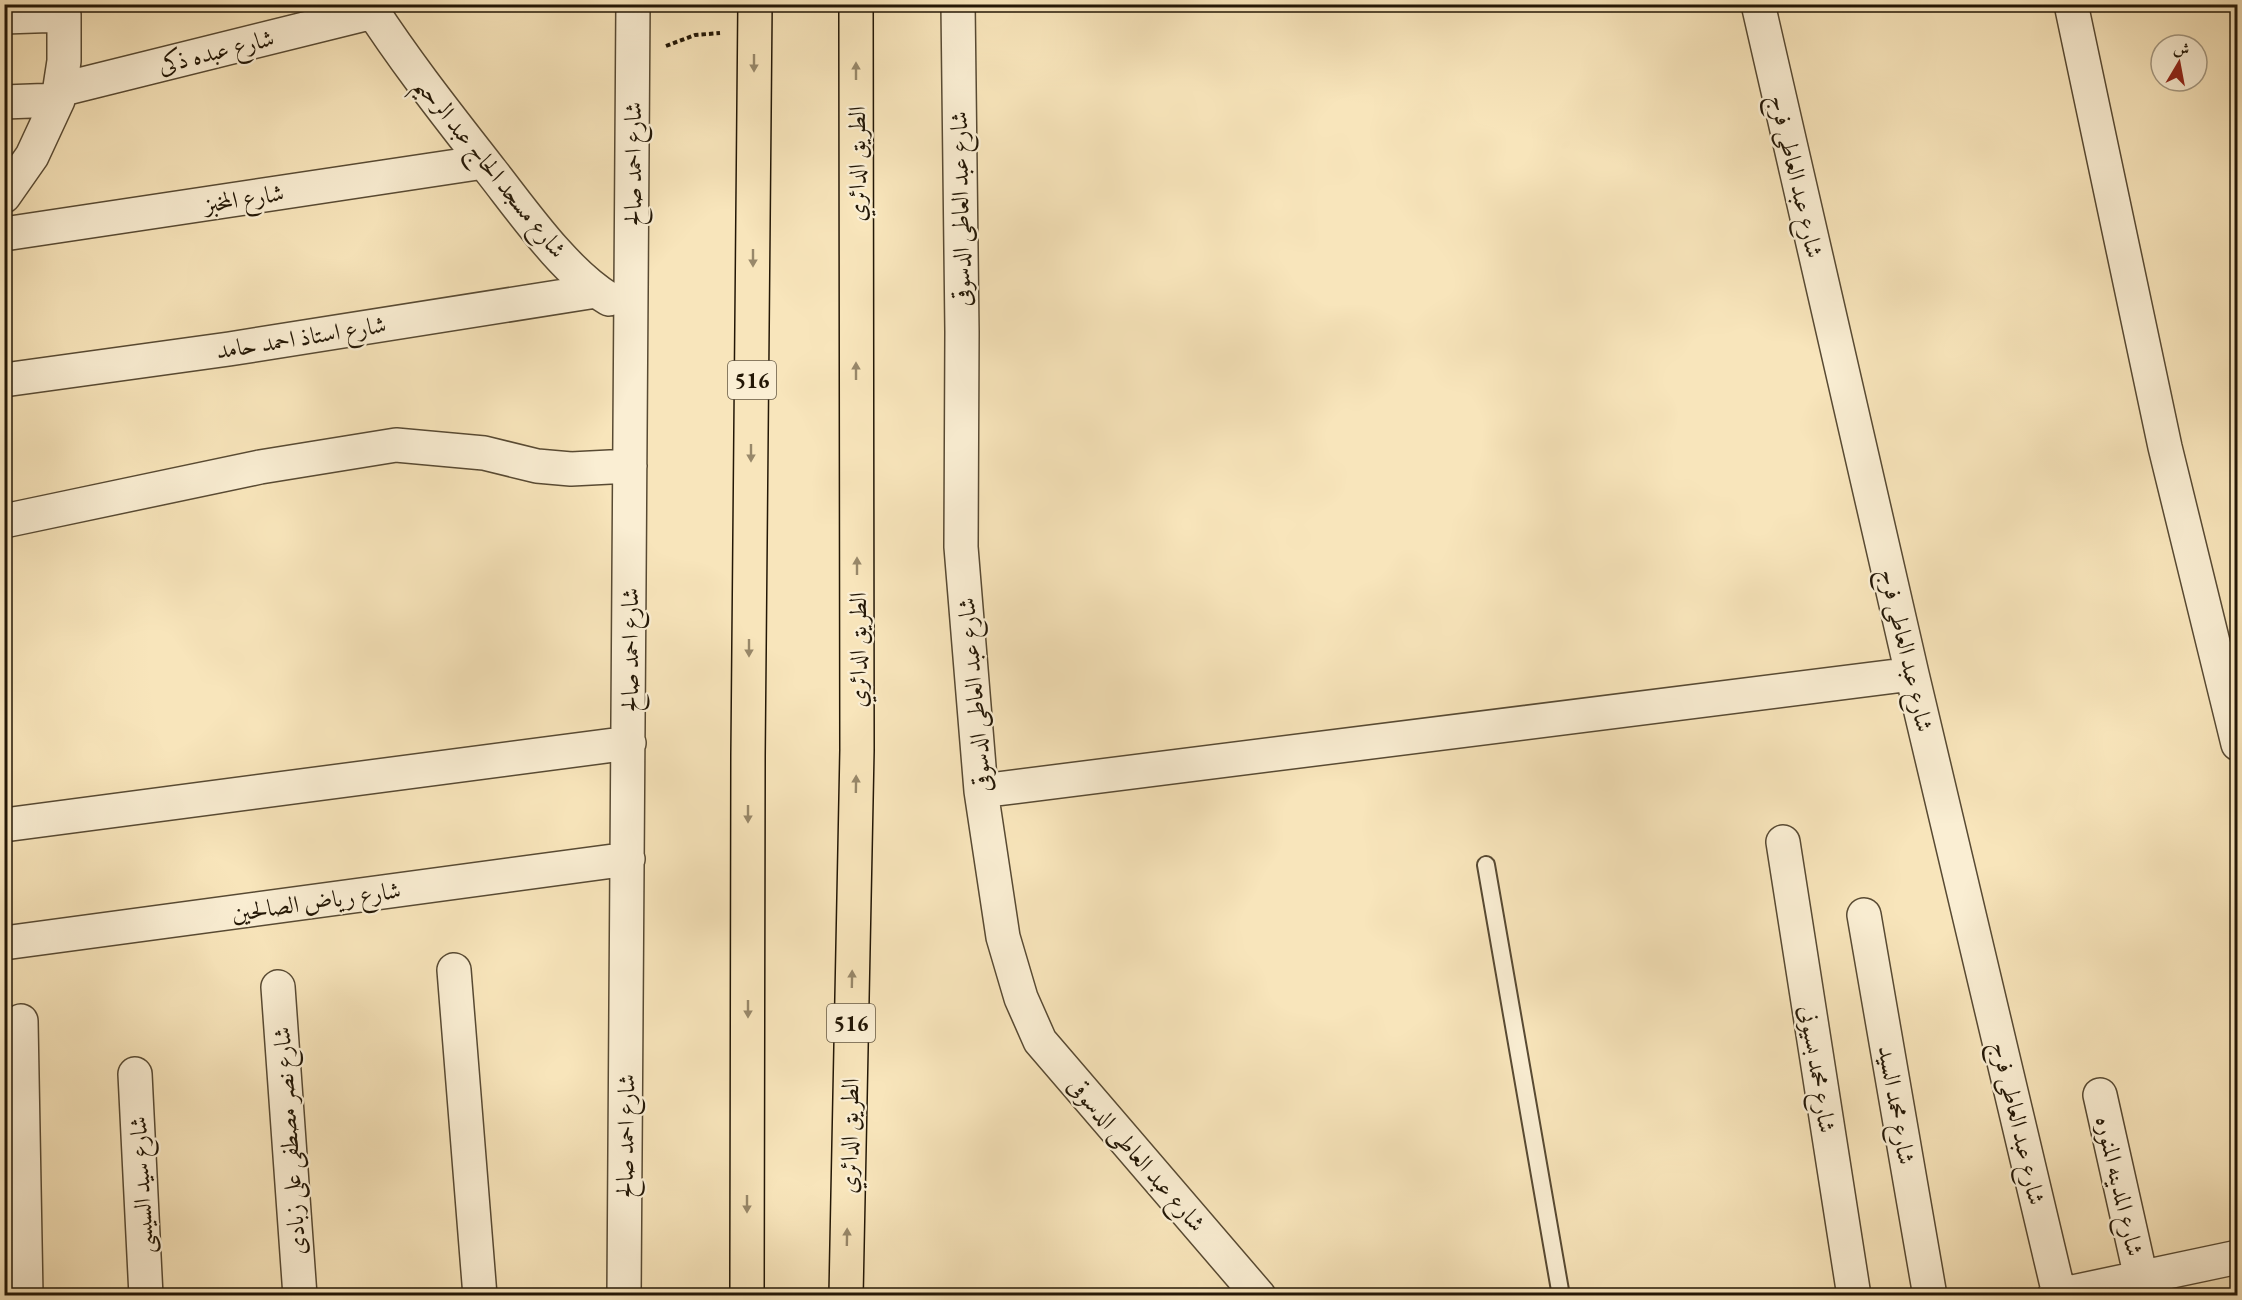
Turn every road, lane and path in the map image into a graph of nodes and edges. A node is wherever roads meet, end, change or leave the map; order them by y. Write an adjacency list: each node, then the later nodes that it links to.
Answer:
1 (633, 4): 17 (street, شارع احمد صالح)
2 (856, 4): 45 (highway, الطريق الدائري / 516, one-way to 2)
3 (958, 4): 24 (street, شارع عبد العاطى الدسوقى)
4 (1758, 4): 21 (street, شارع عبد العاطى فرج)
5 (2071, 4): 23 (street)
6 (371, 8): 11 (street, شارع عبده ذكى); 13 (street, شارع مسجد الحاج عبد الرحيم)
7 (63, 10): 8 (street); 11 (street)
8 (4, 17)
9 (755, 18): 10 (path); 44 (highway, 516, one-way to 44)
10 (664, 46)
11 (59, 95): 12 (street, شارع عبده ذكى); 14 (street)
12 (4, 102)
13 (484, 162): 15 (street, شارع المخبز); 16 (street, شارع مسجد الحاج عبد الرحيم)
14 (4, 196)
15 (4, 234)
16 (596, 291): 17 (street, شارع مسجد الحاج عبد الرحيم); 18 (street, شارع استاذ احمد حامد)
17 (631, 313): 19 (street, شارع احمد صالح)
18 (4, 380)
19 (630, 466): 20 (street); 22 (street, شارع احمد صالح)
20 (4, 521)
21 (1912, 674): 24 (street); 38 (street, شارع عبد العاطى فرج)
22 (628, 743): 25 (street); 27 (street, شارع احمد صالح)
23 (2238, 744)
24 (981, 790): 46 (street, شارع عبد العاطى الدسوقى)
25 (4, 825)
26 (1783, 842): 48 (street, شارع محمد بسيونى)
27 (628, 859): 30 (street, شارع رياض الصالحين); 43 (street, شارع احمد صالح)
28 (1486, 865): 47 (lane)
29 (1864, 915): 49 (street, شارع محمد السيد)
30 (4, 943)
31 (454, 970): 42 (street)
32 (278, 987): 41 (street, شارع نصر مصطفى على زبادى)
33 (21, 1021): 39 (street)
34 (135, 1074): 40 (street, شارع سيد السيسى)
35 (2100, 1095): 37 (street, شارع المدينه المنوره)
36 (2238, 1257): 37 (street)
37 (2141, 1278): 38 (street)
38 (2056, 1295)
39 (26, 1296)
40 (146, 1296)
41 (300, 1296)
42 (480, 1296)
43 (624, 1296)
44 (747, 1296)
45 (846, 1296)
46 (1259, 1296)
47 (1561, 1296)
48 (1854, 1296)
49 (1930, 1296)

